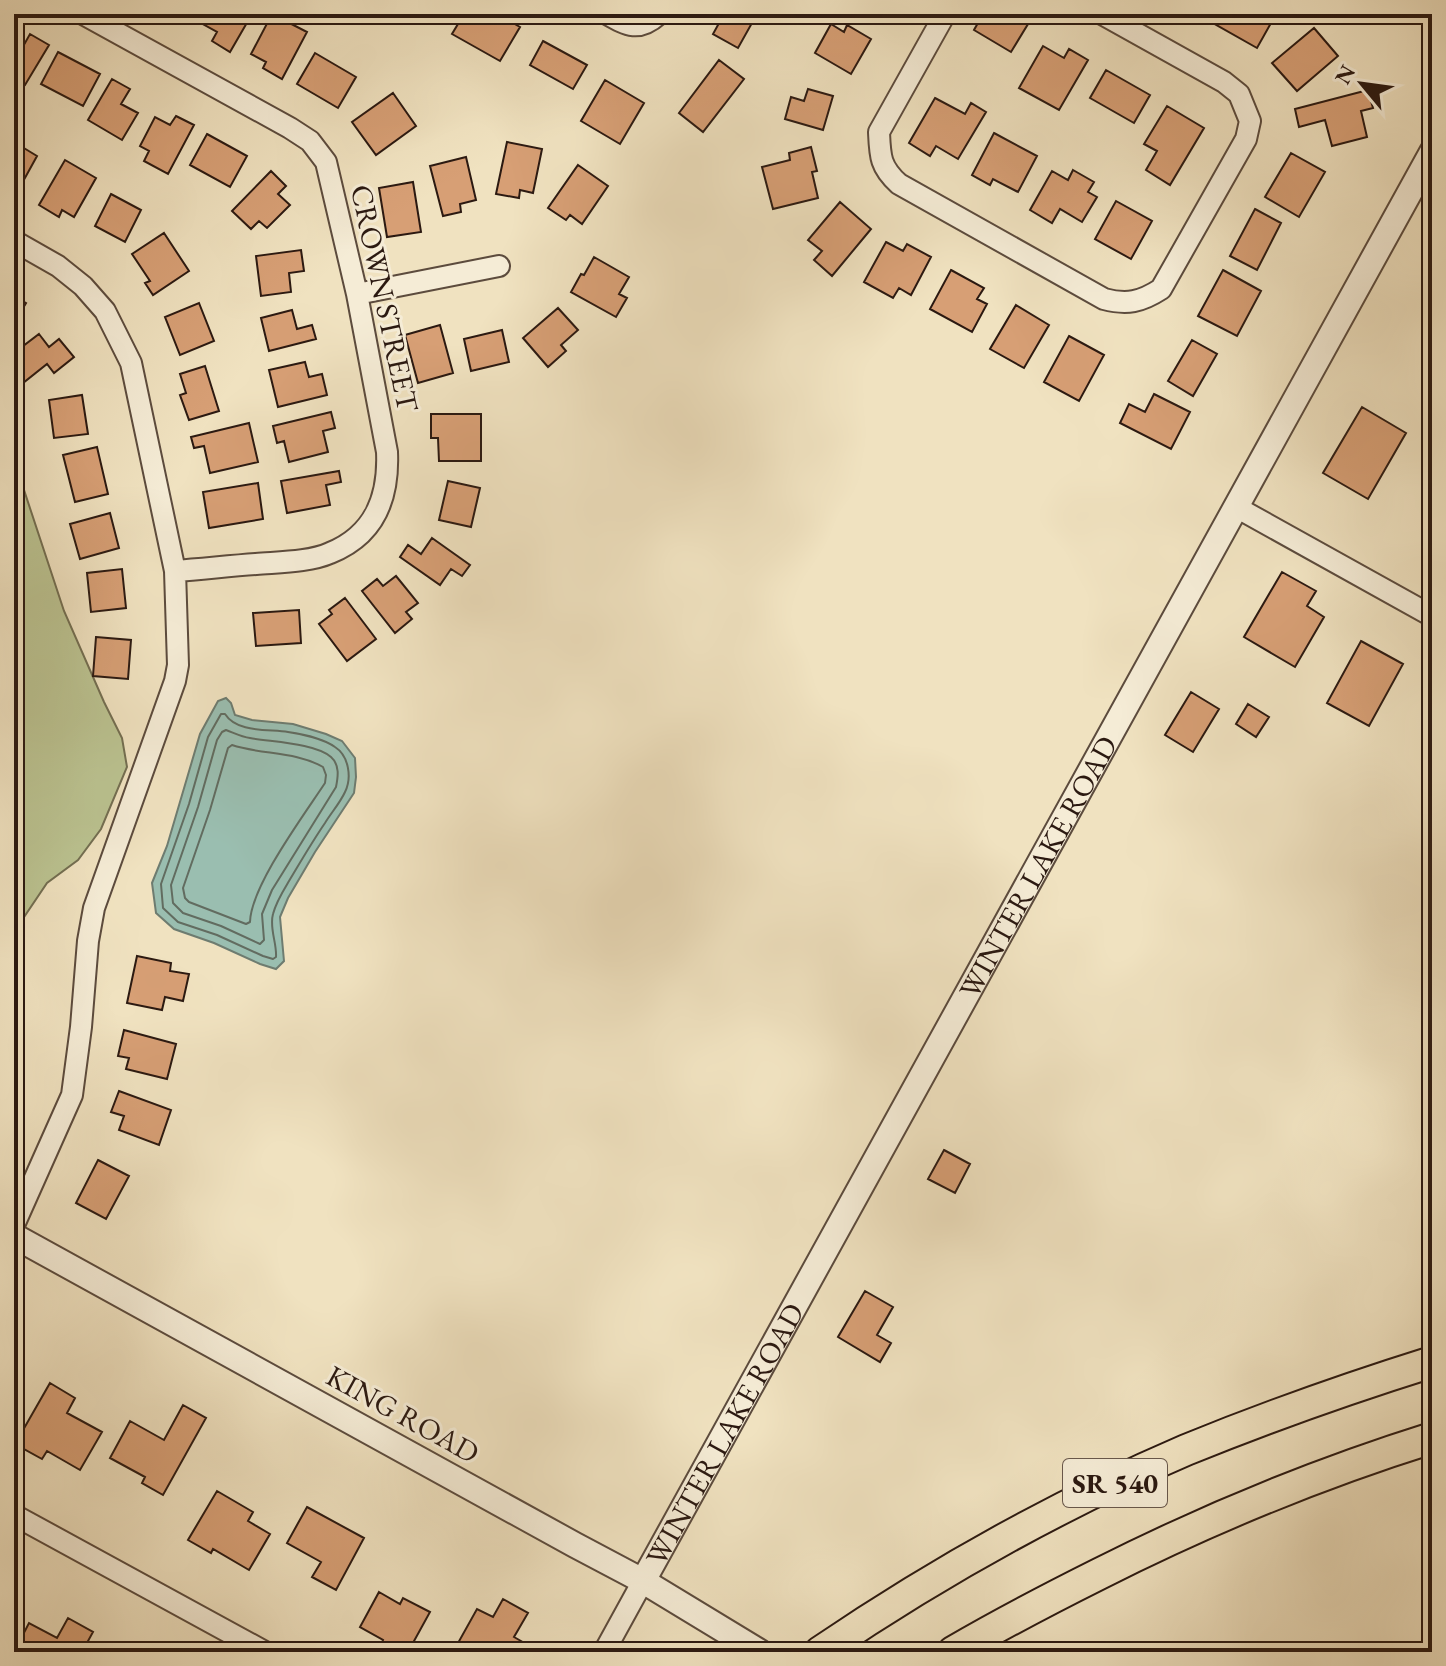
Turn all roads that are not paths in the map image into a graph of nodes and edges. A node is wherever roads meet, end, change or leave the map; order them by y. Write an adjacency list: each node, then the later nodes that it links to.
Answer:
1 (83, 14): 9 (street, CROWN STREET)
2 (607, 14): 3 (street)
3 (659, 14)
4 (945, 14): 5 (street)
5 (1102, 14)
6 (1432, 152): 10 (street, WINTER LAKE ROAD)
7 (14, 241): 11 (street)
8 (499, 266): 9 (street)
9 (357, 294): 11 (street, CROWN STREET)
10 (1236, 507): 12 (street); 18 (street, WINTER LAKE ROAD)
11 (175, 571): 13 (street)
12 (1432, 616)
13 (14, 1225)
14 (14, 1236): 18 (street, KING ROAD)
15 (1432, 1362): 22 (main road, SR 540)
16 (1432, 1438): 23 (main road, SR 540)
17 (14, 1515): 19 (street)
18 (643, 1581): 20 (street); 21 (street, KING ROAD)
19 (265, 1652)
20 (604, 1652)
21 (760, 1652)
22 (820, 1652)
23 (953, 1652)

